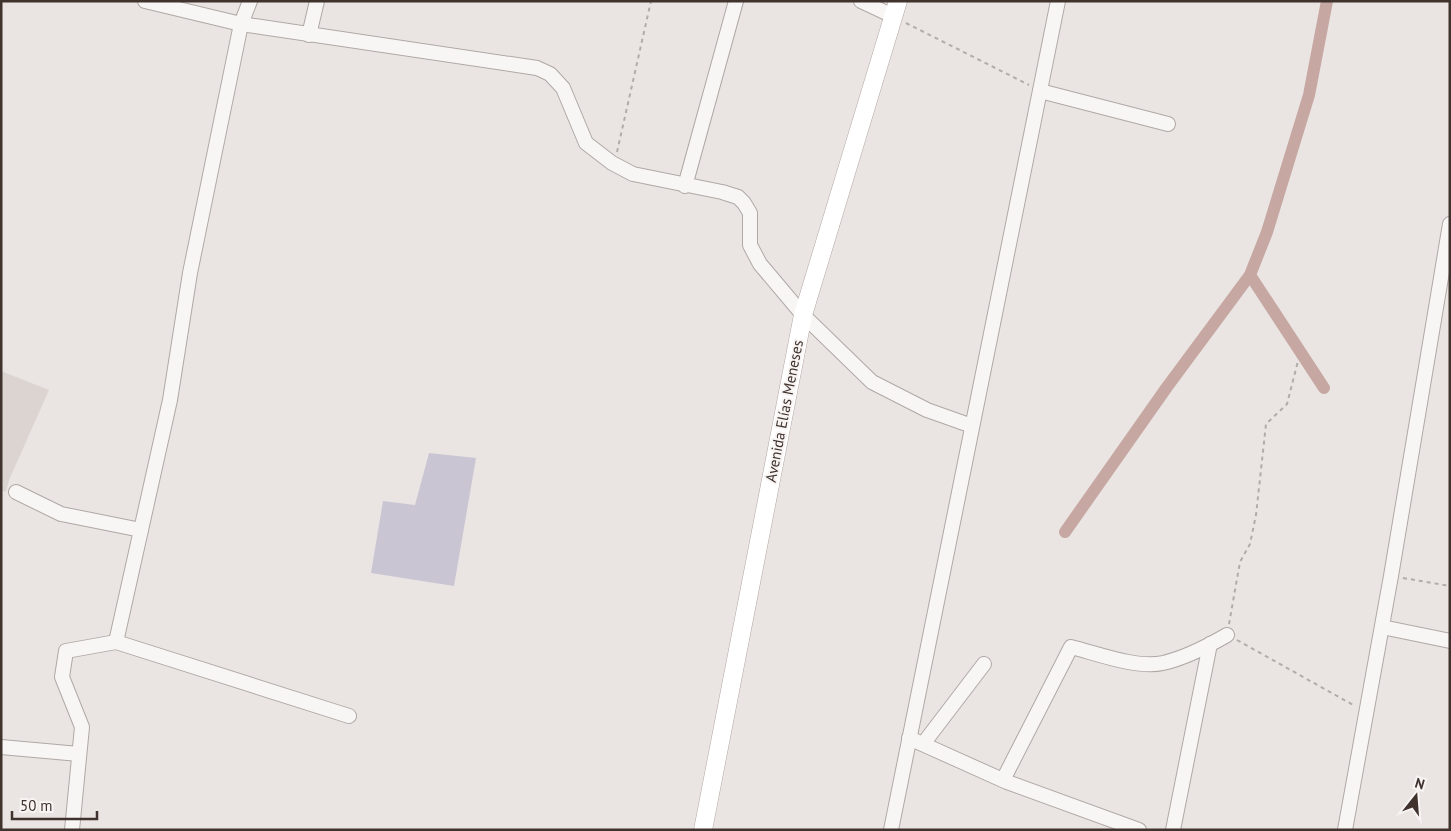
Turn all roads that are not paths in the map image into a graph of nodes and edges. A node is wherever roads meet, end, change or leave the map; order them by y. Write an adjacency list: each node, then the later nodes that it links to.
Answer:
1 (250, 1): 8 (street)
2 (317, 1): 9 (street)
3 (736, 1): 12 (street)
4 (862, 1): 7 (street)
5 (1058, 1): 10 (street)
6 (149, 2): 8 (street)
7 (895, 9): 15 (main road, Avenida Elías Meneses)
8 (240, 24): 9 (street); 18 (street)
9 (309, 34): 12 (street)
10 (1040, 91): 11 (street); 16 (street)
11 (1168, 124)
12 (685, 186): 15 (street)
13 (1450, 224): 14 (street)
14 (1448, 246): 19 (street)
15 (803, 315): 16 (street); 32 (main road, Avenida Elías Meneses)
16 (972, 426): 26 (street)
17 (16, 492): 18 (street)
18 (141, 530): 22 (street)
19 (1382, 627): 21 (street); 36 (street)
20 (1227, 635): 23 (street)
21 (1450, 641)
22 (116, 642): 25 (street); 29 (street)
23 (1210, 644): 30 (street); 35 (street)
24 (984, 664): 27 (street)
25 (349, 716)
26 (909, 738): 27 (street); 33 (street)
27 (923, 744): 30 (street)
28 (1, 748): 29 (street)
29 (79, 754): 31 (street)
30 (1003, 780): 34 (street)
31 (72, 830)
32 (703, 830)
33 (891, 830)
34 (1139, 830)
35 (1173, 830)
36 (1345, 830)

